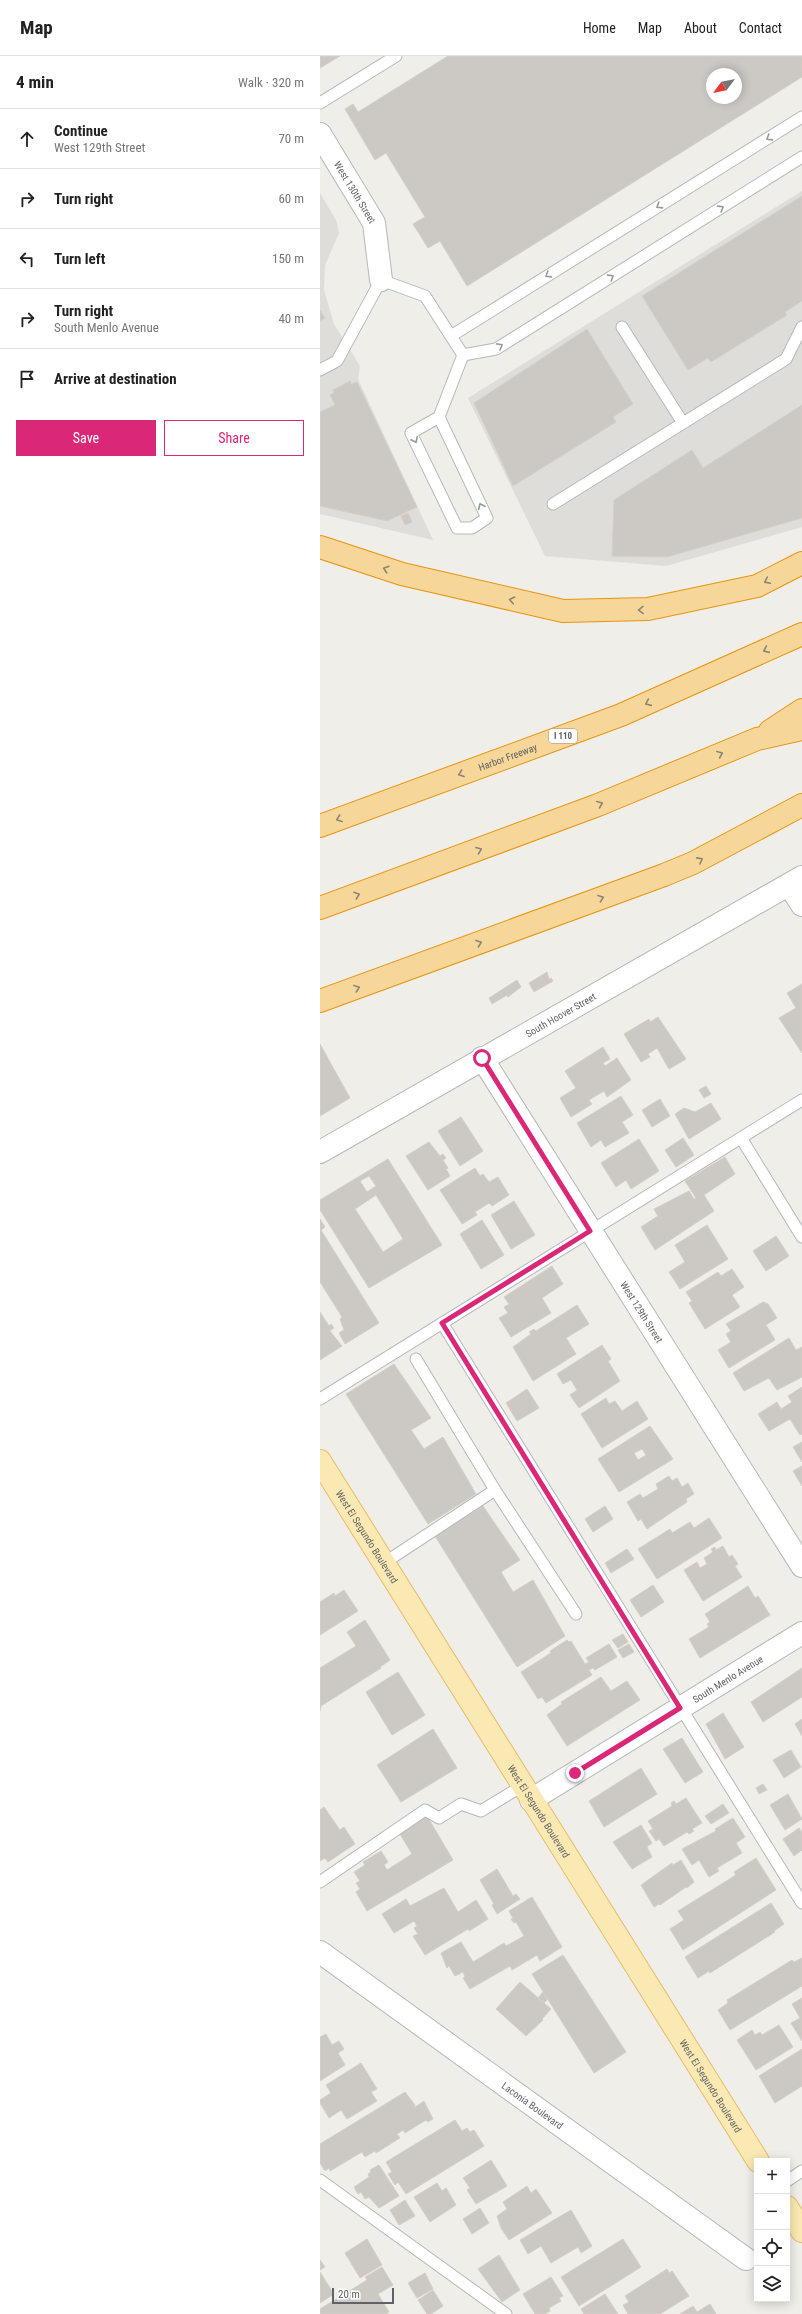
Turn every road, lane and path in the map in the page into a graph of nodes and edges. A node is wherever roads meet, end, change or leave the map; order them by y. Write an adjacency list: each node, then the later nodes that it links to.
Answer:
1 (396, 56): 2 (lane)
2 (320, 103)
3 (802, 117): 9 (lane, one-way to 9)
4 (320, 134): 6 (street, West 130th Street)
5 (802, 157): 10 (lane, one-way to 5)
6 (381, 280): 9 (lane); 11 (lane)
7 (622, 327): 13 (lane)
8 (802, 327): 13 (lane)
9 (451, 336): 10 (lane)
10 (463, 355): 12 (lane)
11 (320, 370)
12 (439, 417): 12 (lane, one-way to 12)
13 (683, 423): 14 (lane)
14 (554, 504)
15 (320, 547): 16 (highway, one-way to 15)
16 (802, 564)
17 (802, 634): 22 (highway, Harbor Freeway / I 110, one-way to 22)
18 (802, 710): 20 (highway)
19 (802, 729): 20 (highway)
20 (757, 739): 25 (highway, one-way to 20)
21 (802, 805): 26 (highway, one-way to 21)
22 (320, 826)
23 (795, 881): 24 (street); 27 (street, South Hoover Street)
24 (802, 905)
25 (320, 908)
26 (320, 1001)
27 (482, 1058): 30 (street, South Hoover Street); 31 (street, West 129th Street)
28 (802, 1100): 29 (lane)
29 (741, 1138): 31 (lane); 32 (lane)
30 (320, 1152)
31 (590, 1231): 33 (lane); 39 (street, West 129th Street)
32 (802, 1236)
33 (442, 1323): 35 (lane); 42 (lane)
34 (416, 1359): 37 (lane)
35 (320, 1399)
36 (320, 1461): 38 (main road, West El Segundo Boulevard)
37 (495, 1490): 38 (lane); 40 (lane)
38 (384, 1563): 43 (main road, West El Segundo Boulevard)
39 (802, 1566)
40 (576, 1614)
41 (802, 1633): 42 (street, South Menlo Avenue)
42 (680, 1708): 43 (street, South Menlo Avenue); 45 (lane)
43 (526, 1793): 44 (lane); 47 (main road, West El Segundo Boulevard)
44 (320, 1882)
45 (802, 1903)
46 (320, 1952): 51 (street, Laconia Boulevard)
47 (756, 2158)
48 (802, 2171): 49 (lane)
49 (790, 2179)
50 (320, 2180): 52 (lane)
51 (746, 2259)
52 (506, 2314)

